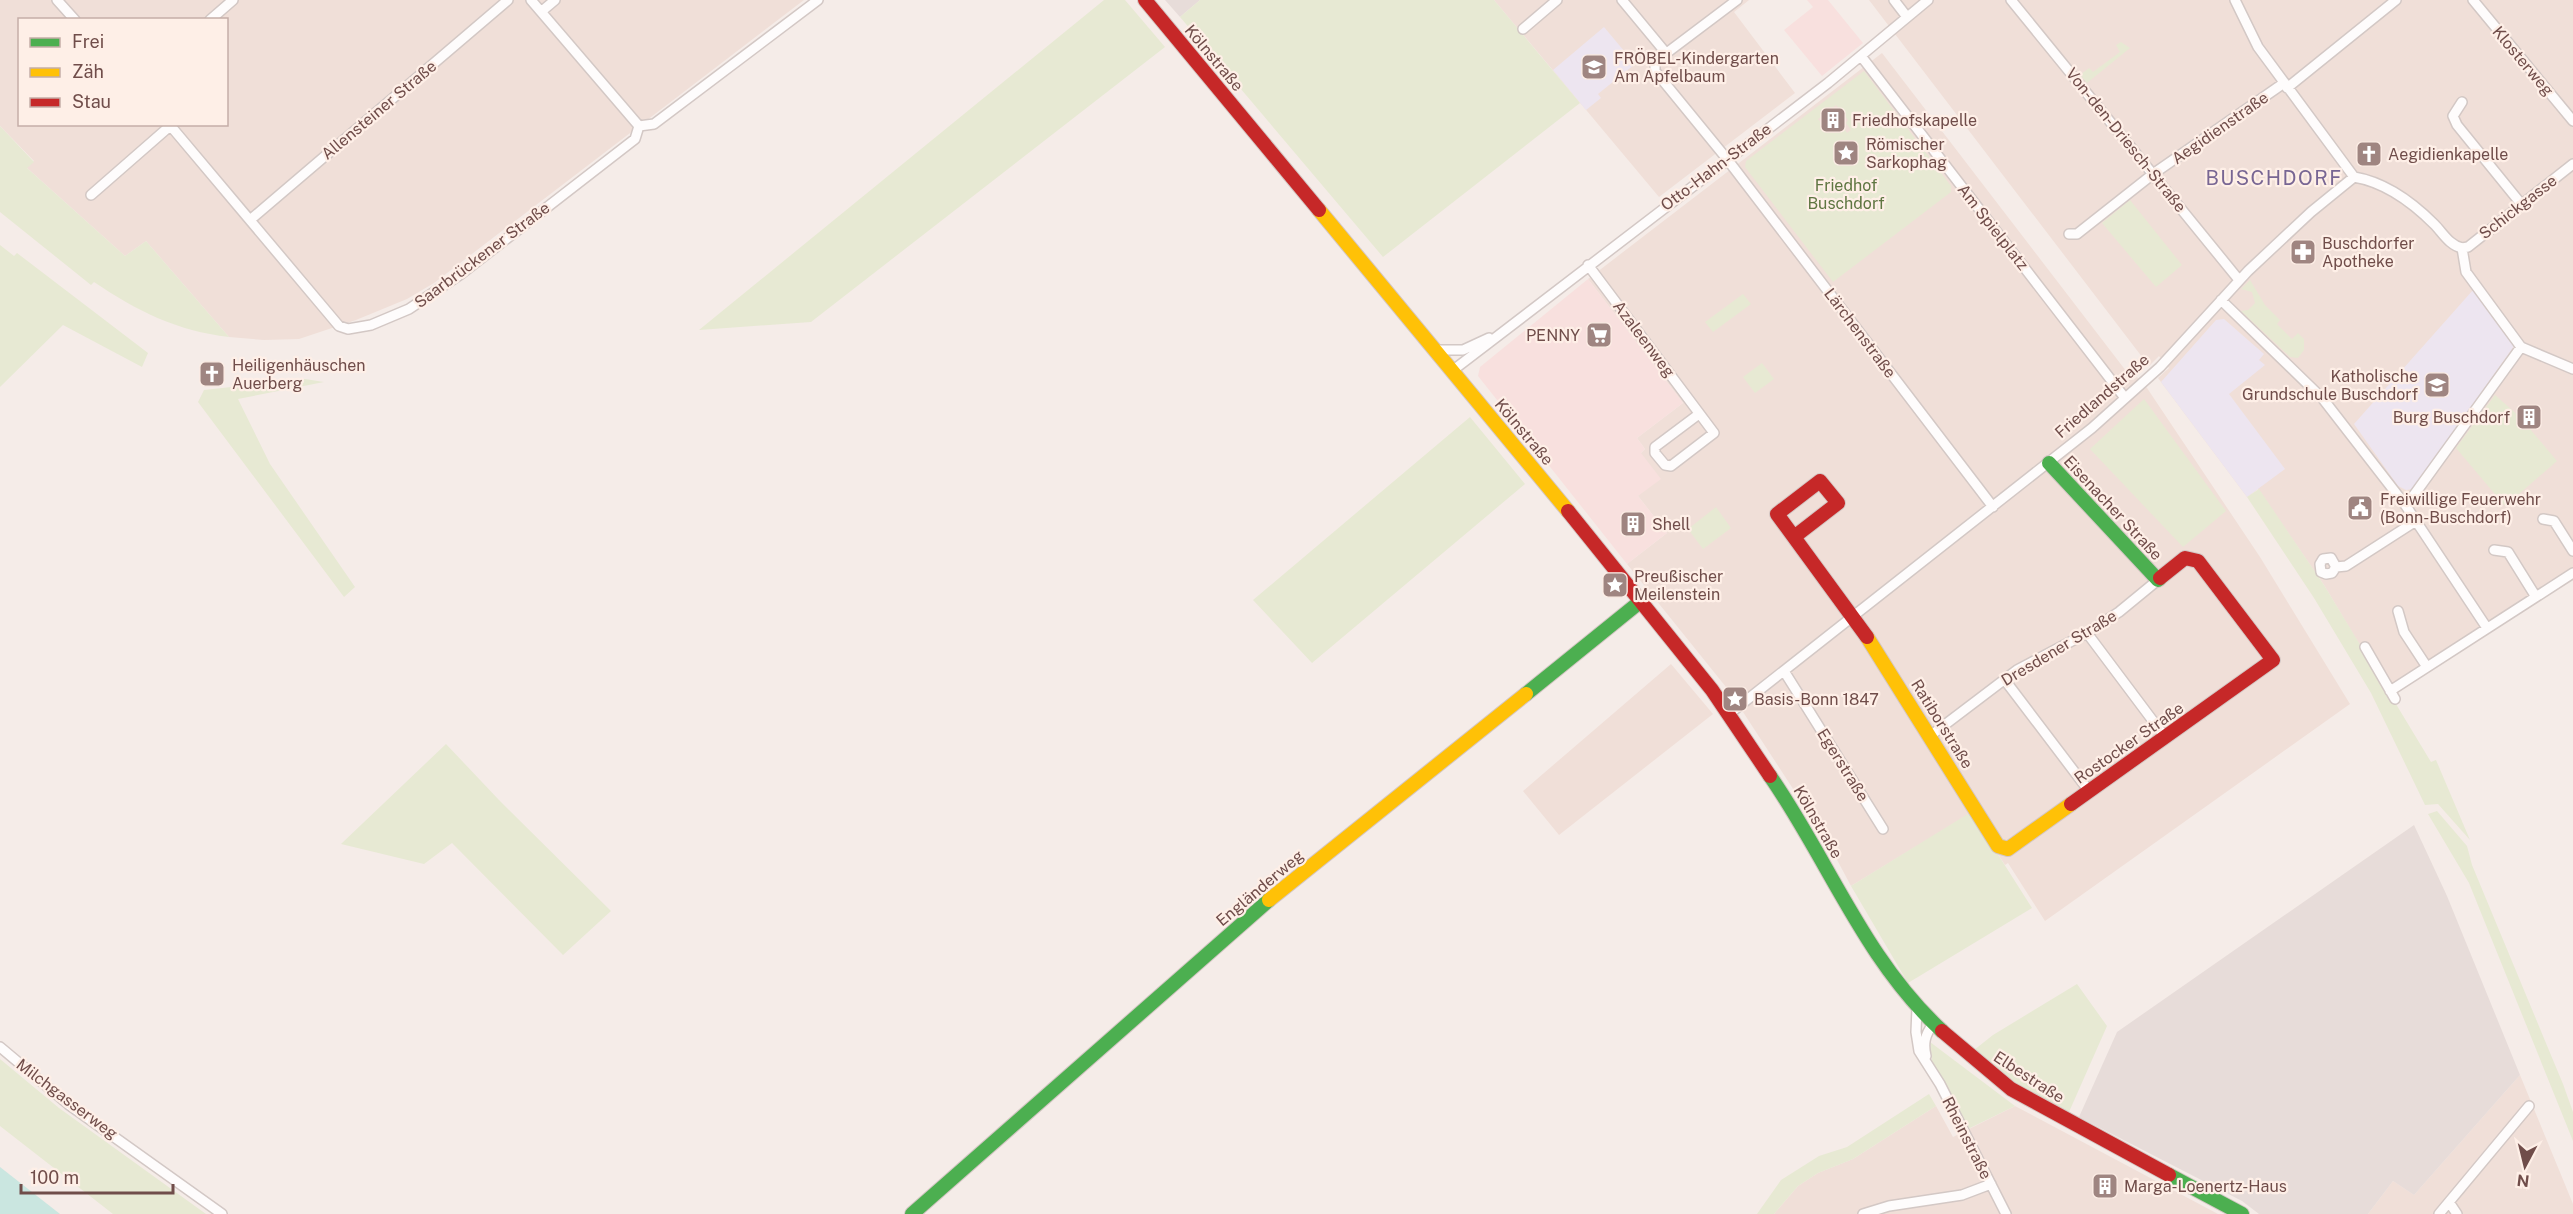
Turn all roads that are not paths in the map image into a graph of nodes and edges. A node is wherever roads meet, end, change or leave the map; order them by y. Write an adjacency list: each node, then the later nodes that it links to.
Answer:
1 (57, 0): 19 (street)
2 (232, 0): 20 (street)
3 (508, 0): 36 (street, Allensteiner Straße)
4 (531, 0): 17 (street)
5 (555, 0): 17 (street)
6 (818, 0): 29 (street)
7 (1145, 0): 44 (street, Kölnstraße)
8 (1557, 0): 21 (street)
9 (1622, 0): 22 (street)
10 (1737, 0): 22 (street)
11 (1894, 0): 18 (street)
12 (1928, 0): 18 (street, Otto-Hahn-Straße)
13 (2011, 0): 32 (street, Von-den-Driesch-Straße)
14 (2235, 0): 24 (street)
15 (2396, 0): 24 (street, Aegidienstraße)
16 (2473, 0): 26 (street, Klosterweg)
17 (542, 11): 29 (street)
18 (1907, 17): 23 (street, Otto-Hahn-Straße)
19 (73, 18)
20 (212, 18)
21 (1523, 29)
22 (1666, 53): 30 (street, Lärchenstraße)
23 (1861, 56): 30 (street, Otto-Hahn-Straße); 47 (street, Am Spielplatz)
24 (2286, 85): 32 (street, Aegidienstraße); 33 (street)
25 (2462, 102): 35 (street)
26 (2573, 121)
27 (169, 126): 34 (street, Saarbrückener Straße)
28 (171, 126): 36 (street, Saarbrückener Straße)
29 (639, 126): 36 (street, Saarbrückener Straße)
30 (1727, 159): 39 (street, Otto-Hahn-Straße); 51 (street, Lärchenstraße)
31 (2573, 164): 35 (street, Schickgasse)
32 (2153, 174): 37 (street, Aegidienstraße); 40 (street, Von-den-Driesch-Straße)
33 (2354, 177): 38 (street); 40 (street, Friedlandstraße)
34 (91, 195)
35 (2522, 206): 38 (street, Schickgasse)
36 (250, 220)
37 (2069, 234)
38 (2462, 248): 43 (street)
39 (1588, 265): 42 (street, Otto-Hahn-Straße); 48 (street, Azaleenweg)
40 (2239, 280): 41 (street, Friedlandstraße)
41 (2221, 300): 47 (street, Friedlandstraße); 50 (street)
42 (1502, 332): 44 (street, Otto-Hahn-Straße); 46 (street, Otto-Hahn-Straße)
43 (2521, 347): 45 (street); 50 (street)
44 (1435, 350): 46 (street, Kölnstraße)
45 (2573, 369)
46 (1452, 371): 61 (street, Kölnstraße)
47 (2125, 398): 49 (street, Friedlandstraße)
48 (1699, 414): 48 (street, Azaleenweg)
49 (2049, 463): 51 (street, Friedlandstraße); 59 (street, Eisenacher Straße)
50 (2406, 506): 53 (street)
51 (1993, 507): 63 (street, Friedlandstraße)
52 (2543, 519): 56 (street)
53 (2416, 521): 57 (street); 64 (street)
54 (1794, 537): 63 (street)
55 (2494, 550): 60 (street)
56 (2573, 551)
57 (2336, 567)
58 (2573, 573): 60 (street)
59 (2158, 580): 65 (street, Dresdener Straße); 67 (street, Eisenacher Straße)
60 (2536, 597): 64 (street)
61 (1641, 601): 71 (street, Kölnstraße); 86 (street, Engländerweg)
62 (2398, 610): 68 (street)
63 (1852, 618): 69 (street, Friedlandstraße); 72 (street, Ratiborstraße)
64 (2487, 628): 68 (street)
65 (2087, 633): 70 (street, Dresdener Straße); 73 (street)
66 (2365, 647): 68 (street)
67 (2273, 660): 73 (street, Rostocker Straße)
68 (2427, 667)
69 (1784, 671): 71 (street, Friedlandstraße); 75 (street, Egerstraße)
70 (2004, 679): 72 (street, Dresdener Straße); 74 (street)
71 (1729, 714): 77 (street, Kölnstraße)
72 (1930, 736): 76 (street, Ratiborstraße)
73 (2165, 737): 74 (street, Rostocker Straße)
74 (2089, 791): 76 (street, Rostocker Straße)
75 (1883, 829)
76 (2002, 848)
77 (1848, 908): 78 (street, Elbestraße)
78 (1917, 1008): 79 (street, Elbestraße); 81 (street, Rheinstraße)
79 (1933, 1024): 81 (street, Rheinstraße); 89 (street, Elbestraße)
80 (0, 1047): 85 (street, Milchgasserweg)
81 (1927, 1061): 83 (street, Rheinstraße)
82 (2529, 1106): 84 (street)
83 (1990, 1184): 87 (street); 88 (street, Rheinstraße)
84 (2449, 1202): 90 (street); 91 (street)
85 (222, 1214)
86 (912, 1214)
87 (1863, 1214)
88 (2007, 1214)
89 (2242, 1214)
90 (2439, 1214)
91 (2457, 1214)

